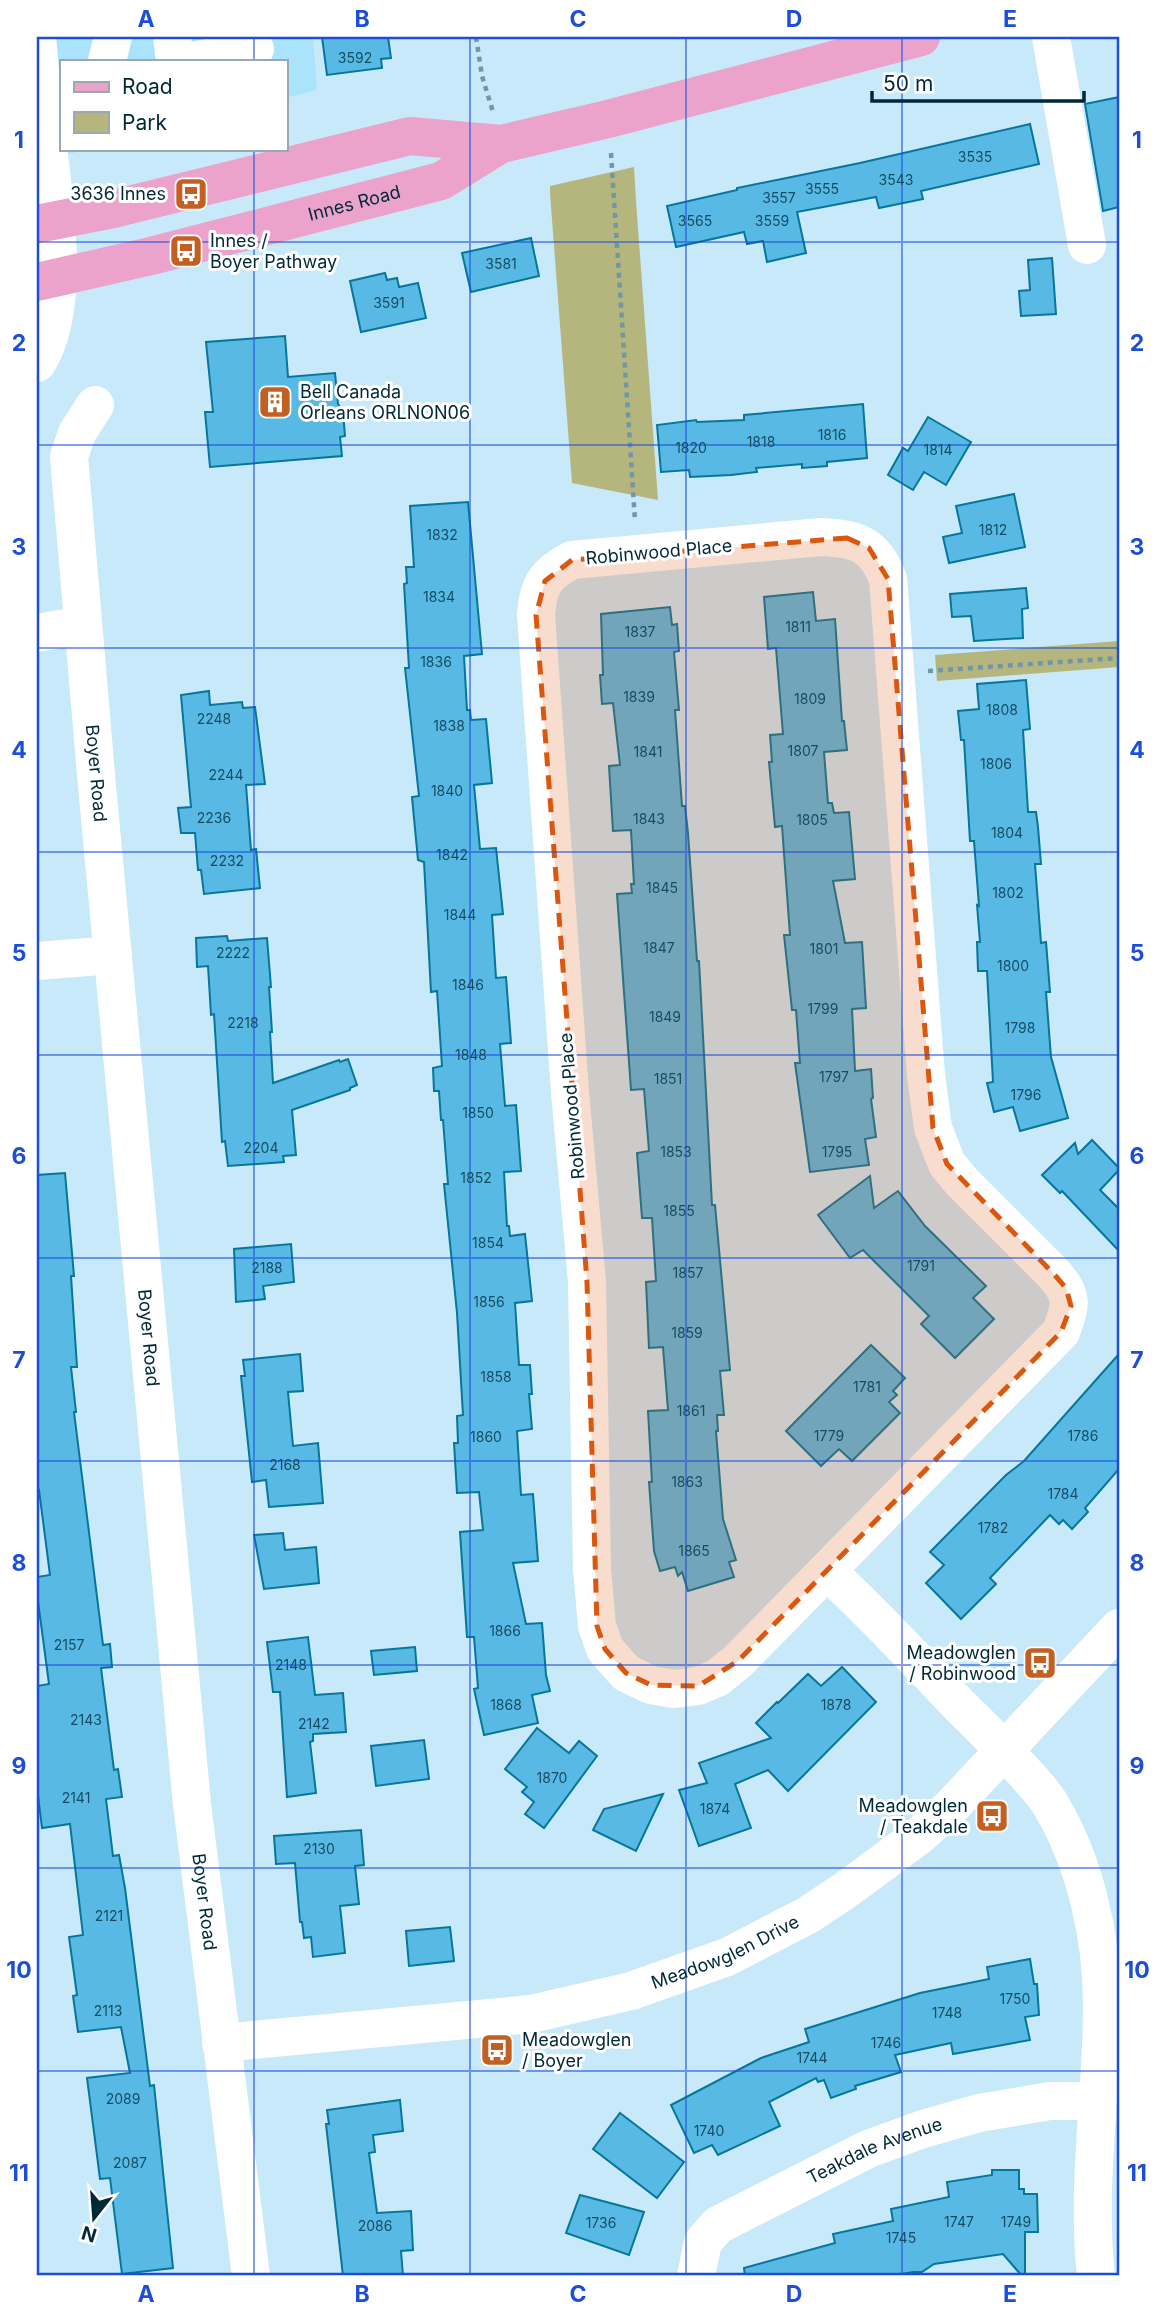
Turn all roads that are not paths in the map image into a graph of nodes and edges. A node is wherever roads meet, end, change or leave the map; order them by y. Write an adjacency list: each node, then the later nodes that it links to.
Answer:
1 (37, 37): 11 (street)
2 (113, 37): 7 (street)
3 (172, 37): 8 (street)
4 (921, 37): 10 (main road, Innes Road)
5 (1051, 37): 12 (street)
6 (255, 49): 9 (street)
7 (107, 60)
8 (175, 60)
9 (197, 60)
10 (501, 144): 11 (main road, Innes Road); 13 (main road, Innes Road)
11 (46, 222): 13 (street)
12 (1087, 244)
13 (47, 280): 14 (street)
14 (37, 363)
15 (95, 405): 16 (street, Boyer Road)
16 (83, 625): 17 (street); 18 (street, Boyer Road)
17 (37, 633)
18 (113, 954): 19 (street); 23 (street, Boyer Road)
19 (37, 961)
20 (828, 1572): 20 (street, Robinwood Place); 22 (street)
21 (1119, 1628): 22 (street, Meadowglen Drive)
22 (1004, 1751): 23 (street, Meadowglen Drive); 24 (street)
23 (221, 2043): 25 (street, Boyer Road)
24 (1097, 2101): 26 (street, Teakdale Avenue); 27 (street)
25 (251, 2276)
26 (696, 2276)
27 (1096, 2276)

